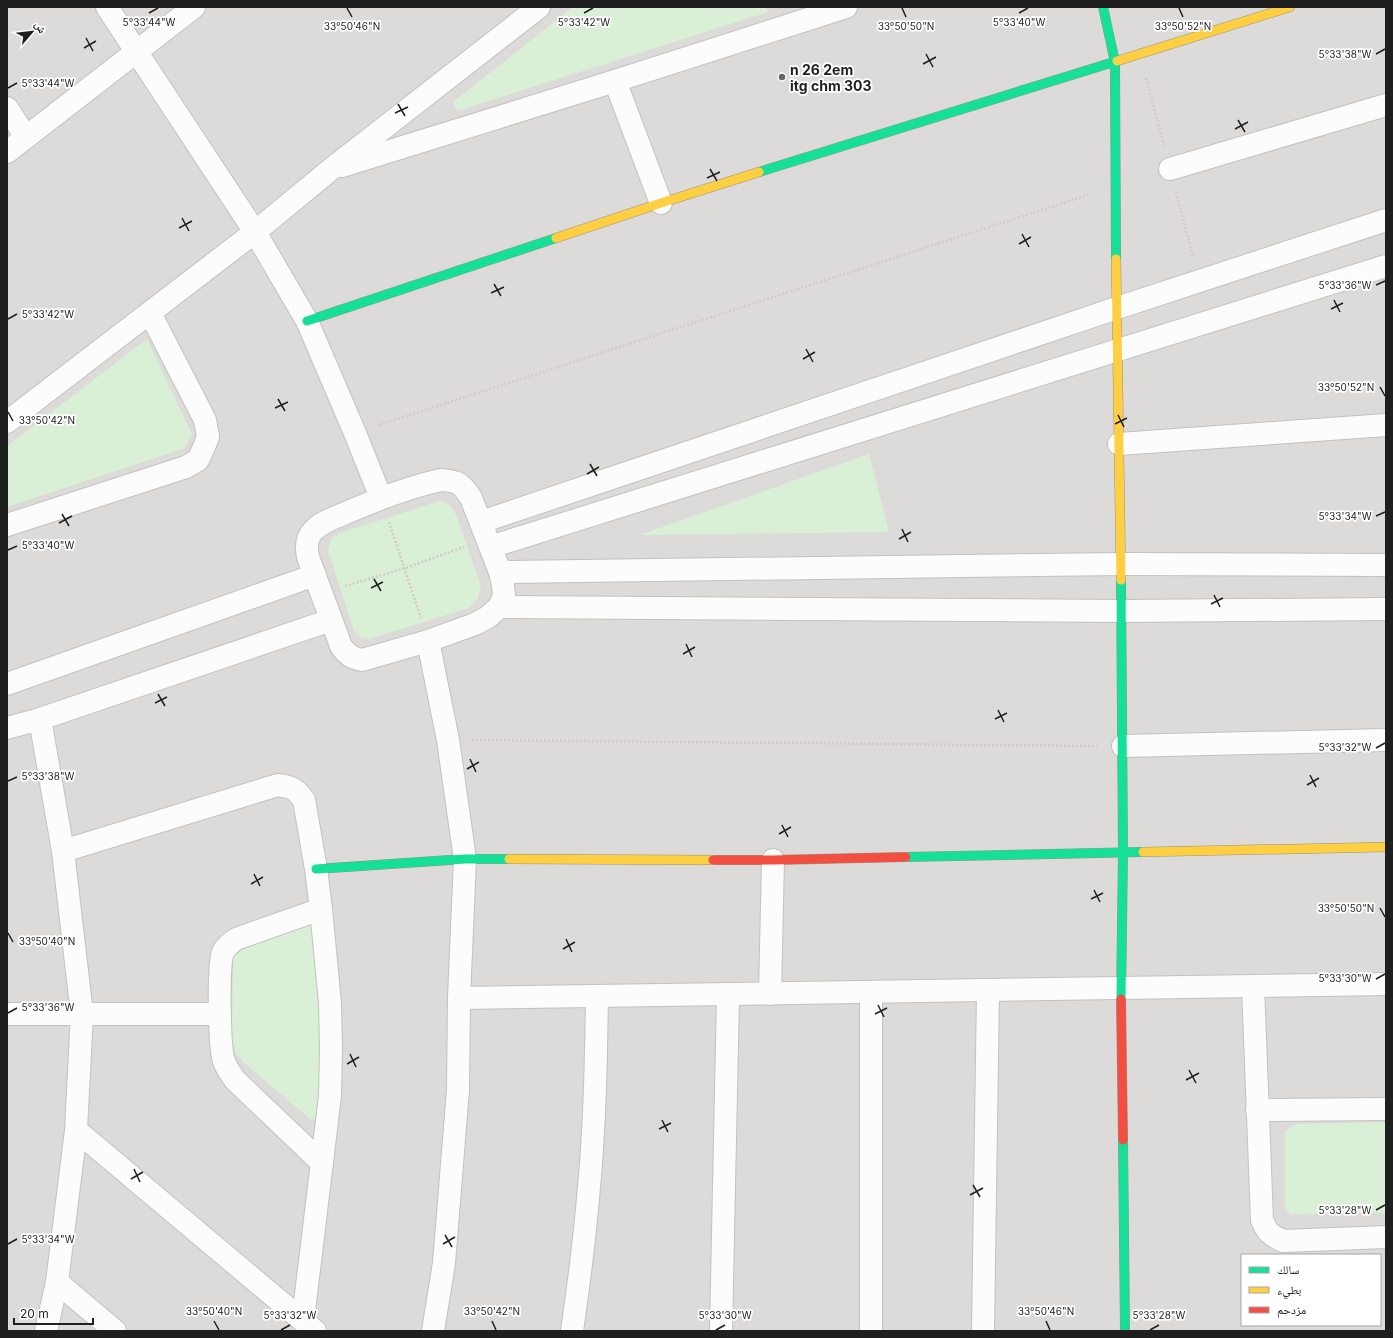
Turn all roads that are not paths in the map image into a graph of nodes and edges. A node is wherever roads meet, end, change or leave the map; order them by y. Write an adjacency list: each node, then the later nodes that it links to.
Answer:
1 (107, 7): 7 (street)
2 (194, 7): 7 (street)
3 (539, 7): 14 (street)
4 (846, 7): 9 (street)
5 (1103, 7): 8 (street)
6 (1290, 7): 8 (street)
7 (136, 51): 12 (street); 18 (street)
8 (1115, 62): 16 (street); 20 (street)
9 (615, 81): 14 (street); 16 (street)
10 (1386, 105): 15 (street)
11 (7, 108): 12 (street)
12 (26, 137): 13 (street)
13 (7, 152)
14 (330, 170): 18 (street)
15 (1170, 170)
16 (661, 203): 22 (street)
17 (1386, 220): 20 (street)
18 (255, 232): 21 (street); 22 (street)
19 (1386, 266): 23 (street)
20 (1117, 308): 23 (street); 29 (street)
21 (150, 313): 24 (street); 28 (street)
22 (307, 321): 27 (street)
23 (1117, 351): 26 (street); 29 (street)
24 (7, 422)
25 (1386, 425): 26 (street)
26 (1119, 444): 30 (street)
27 (382, 498): 29 (street); 33 (street)
28 (7, 525)
29 (486, 536): 32 (street)
30 (1122, 564): 31 (street); 32 (street); 36 (street)
31 (1386, 565)
32 (500, 572): 34 (street)
33 (318, 584): 37 (street); 39 (street)
34 (499, 607): 36 (street); 38 (street)
35 (1386, 609): 36 (street)
36 (1122, 611): 43 (street)
37 (331, 620): 38 (street); 40 (street)
38 (428, 641): 47 (street)
39 (7, 684)
40 (40, 719): 41 (street); 45 (street)
41 (7, 728)
42 (1386, 740): 43 (street)
43 (1123, 746): 46 (street)
44 (1386, 847): 46 (street)
45 (63, 851): 49 (street); 61 (street)
46 (1123, 852): 48 (street); 53 (street)
47 (465, 859): 48 (street); 49 (street); 59 (street)
48 (773, 860): 56 (street)
49 (316, 869): 50 (street)
50 (321, 909): 62 (street); 66 (street)
51 (1386, 984): 52 (street)
52 (1253, 986): 53 (street); 64 (street)
53 (1121, 988): 54 (street); 77 (street)
54 (988, 990): 55 (street); 76 (street)
55 (871, 992): 56 (street); 75 (street)
56 (770, 994): 57 (street)
57 (728, 995): 58 (street); 74 (street)
58 (597, 996): 59 (street); 73 (street)
59 (459, 998): 72 (street)
60 (7, 1014): 61 (street)
61 (82, 1014): 62 (street); 65 (street)
62 (220, 1014): 66 (street)
63 (1386, 1109): 64 (street)
64 (1257, 1110): 67 (street)
65 (76, 1130): 68 (street); 69 (street)
66 (322, 1164): 69 (street)
67 (1386, 1237)
68 (57, 1282): 70 (street); 71 (street)
69 (309, 1325)
70 (46, 1331)
71 (115, 1331)
72 (433, 1331)
73 (572, 1331)
74 (721, 1331)
75 (871, 1331)
76 (982, 1331)
77 (1125, 1331)

